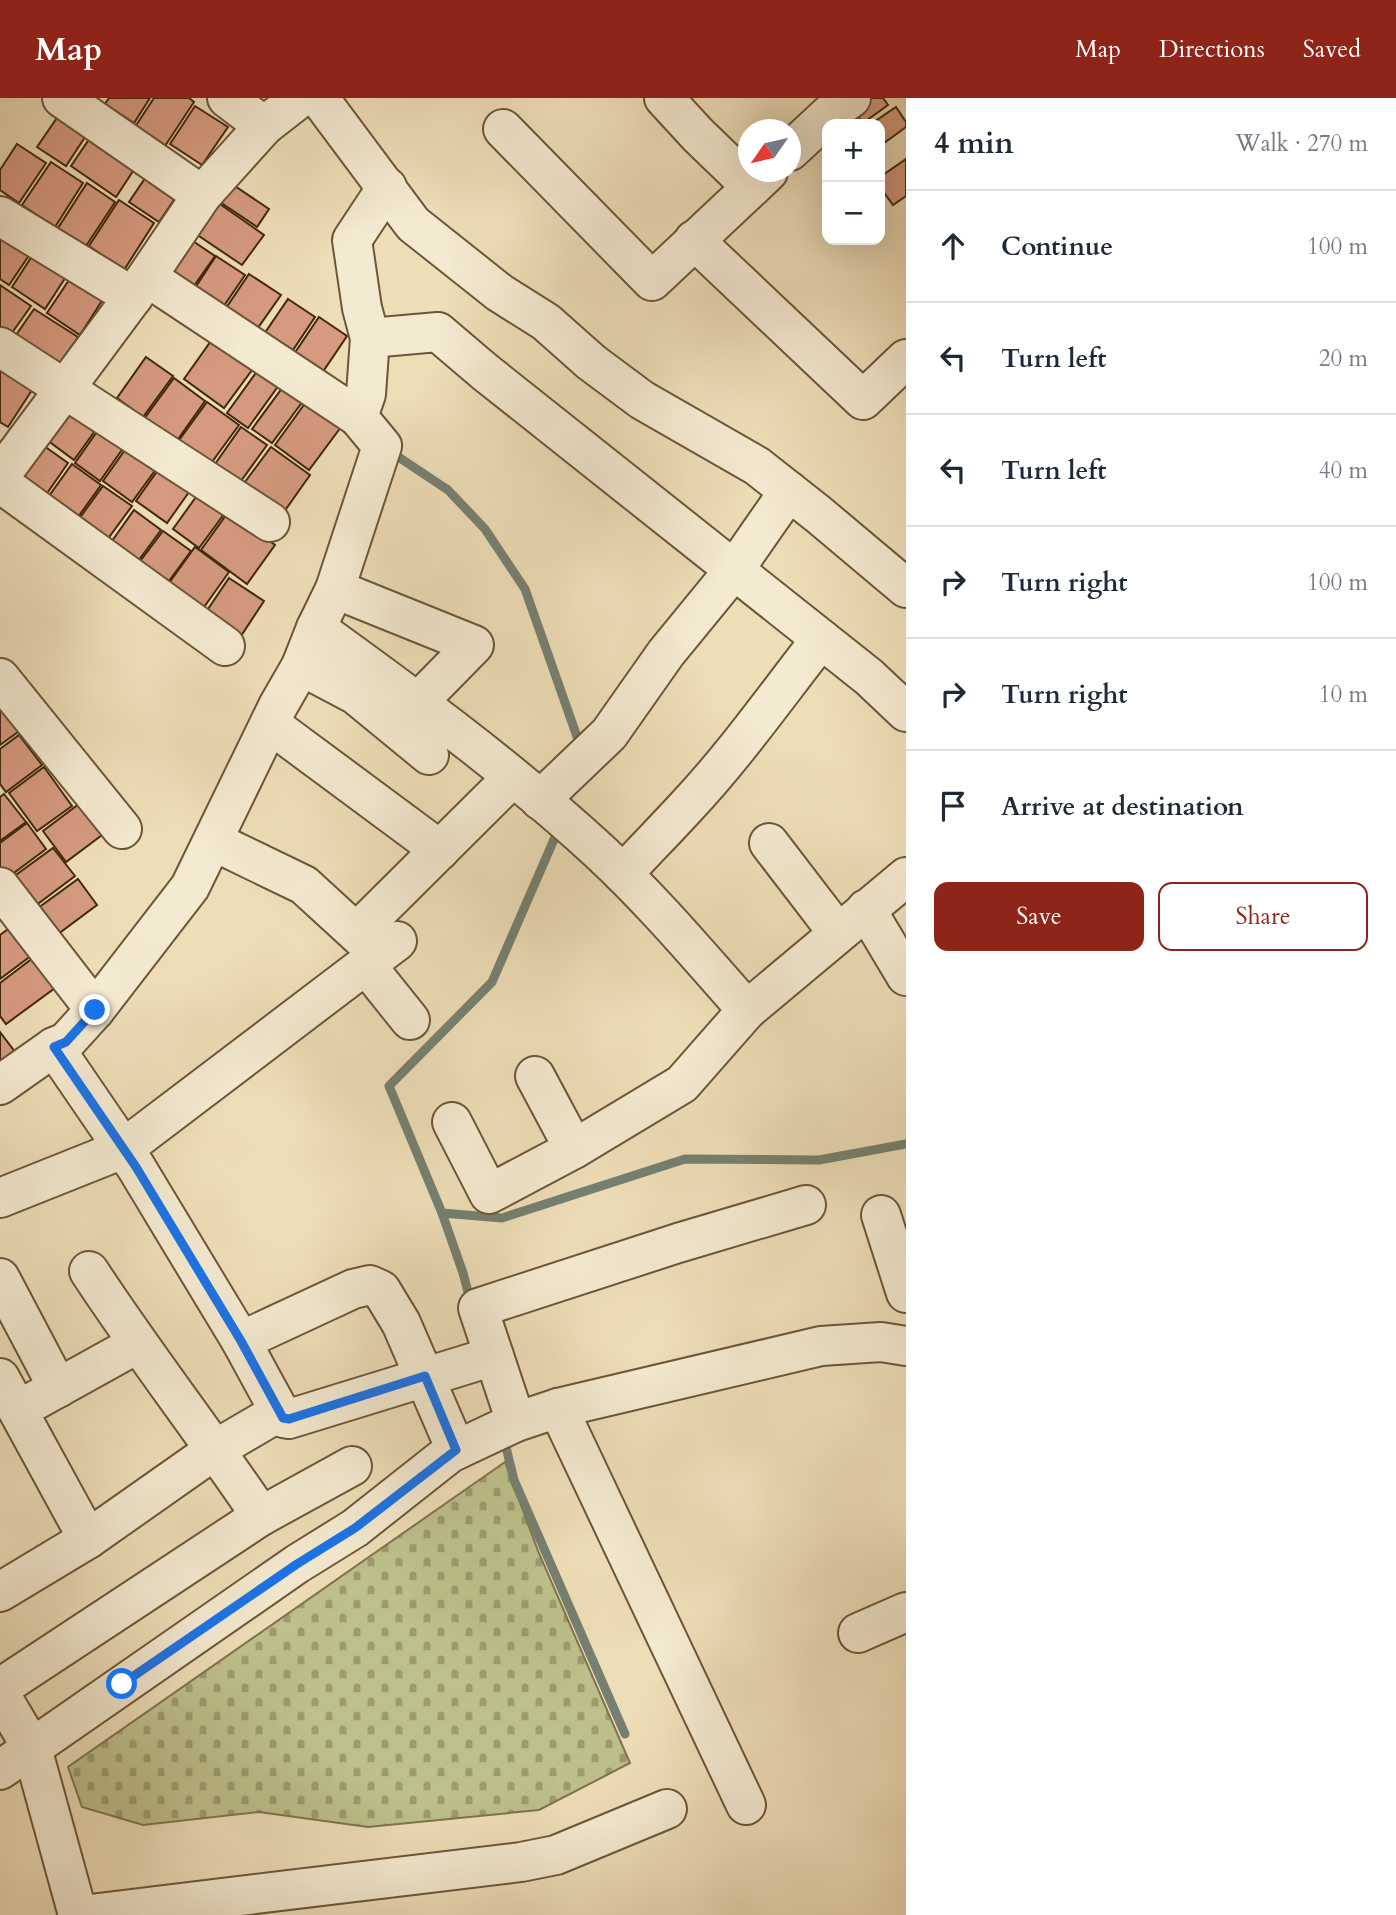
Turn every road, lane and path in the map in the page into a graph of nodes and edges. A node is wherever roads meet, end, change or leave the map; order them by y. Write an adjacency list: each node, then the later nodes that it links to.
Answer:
1 (62, 98): 13 (street)
2 (227, 98): 7 (street)
3 (300, 98): 7 (street)
4 (319, 98): 12 (street)
5 (664, 98): 10 (street)
6 (836, 102): 9 (street)
7 (264, 126): 13 (street)
8 (503, 129): 15 (street)
9 (801, 139)
10 (738, 163)
11 (757, 182): 15 (street)
12 (387, 187): 17 (street); 24 (street)
13 (202, 195): 16 (street)
14 (0, 216): 16 (street)
15 (694, 240): 19 (street)
16 (140, 287): 20 (street); 21 (street)
17 (370, 338): 21 (street); 26 (street)
18 (0, 347): 20 (street)
19 (906, 359)
20 (65, 388): 22 (street); 25 (street)
21 (358, 417): 28 (street)
22 (0, 476)
23 (0, 483): 31 (street)
24 (789, 491): 26 (street); 27 (street)
25 (270, 522)
26 (734, 570): 30 (street); 38 (street)
27 (906, 588)
28 (335, 589): 29 (street); 34 (street)
29 (316, 628): 32 (street); 34 (street)
30 (821, 639): 35 (street); 43 (street)
31 (225, 646)
32 (301, 666): 36 (street); 37 (street)
33 (0, 678): 39 (street)
34 (418, 702): 38 (street)
35 (906, 712)
36 (270, 724): 40 (street); 42 (street)
37 (429, 755)
38 (533, 794): 42 (street); 43 (street)
39 (122, 829)
40 (213, 841): 47 (street); 49 (street)
41 (769, 843): 46 (street)
42 (440, 850): 47 (street)
43 (611, 862): 50 (street)
44 (906, 877): 46 (street)
45 (0, 887): 49 (street)
46 (852, 921): 48 (street); 50 (street)
47 (375, 948): 51 (street); 56 (street)
48 (906, 976)
49 (95, 1010): 52 (street)
50 (747, 1010): 57 (street)
51 (410, 1020)
52 (54, 1047): 54 (street); 56 (street)
53 (535, 1076): 57 (street)
54 (0, 1085)
55 (452, 1122): 57 (street)
56 (123, 1149): 58 (street); 64 (street)
57 (574, 1149)
58 (0, 1198)
59 (806, 1205): 67 (street)
60 (881, 1215): 63 (street)
61 (89, 1271): 65 (street)
62 (0, 1278): 69 (street)
63 (906, 1293)
64 (241, 1341): 68 (street); 72 (street)
65 (136, 1344): 69 (street); 74 (street)
66 (906, 1346): 71 (street)
67 (494, 1356): 68 (street); 73 (street)
68 (425, 1376): 72 (street); 73 (street)
69 (58, 1388): 70 (street)
70 (9, 1394): 77 (street)
71 (558, 1408): 73 (street); 85 (street)
72 (279, 1412): 74 (street)
73 (494, 1432): 83 (street)
74 (216, 1449): 76 (street); 77 (street)
75 (352, 1466): 76 (street)
76 (261, 1516): 81 (street)
77 (88, 1539): 78 (street)
78 (0, 1592)
79 (906, 1612): 80 (street)
80 (858, 1633)
81 (0, 1689)
82 (0, 1695): 83 (street)
83 (32, 1748): 84 (street); 87 (street)
84 (0, 1770)
85 (746, 1805)
86 (667, 1809): 87 (street)
87 (80, 1915)

